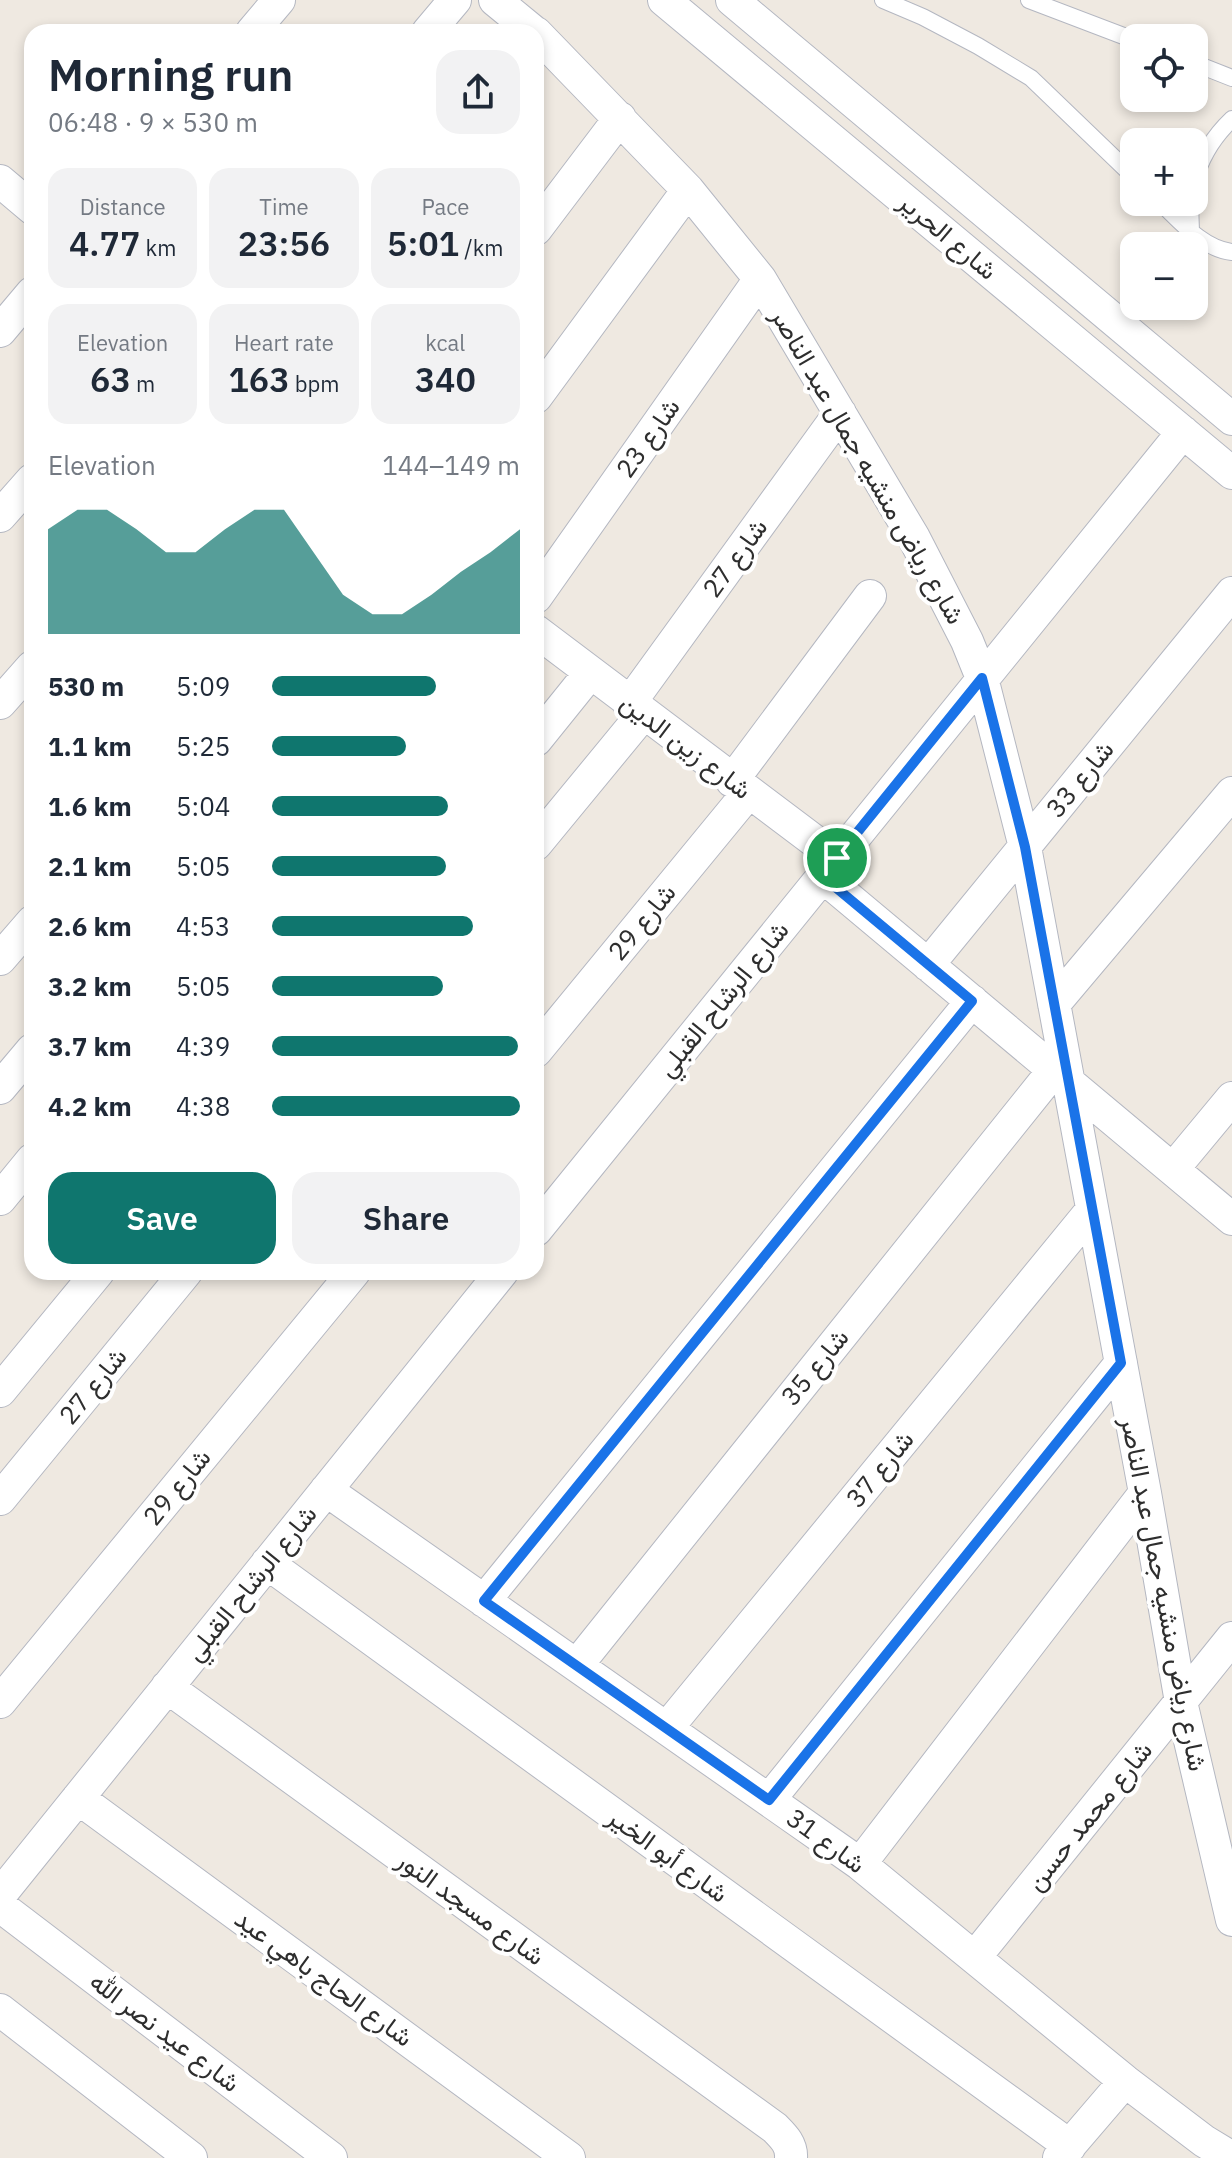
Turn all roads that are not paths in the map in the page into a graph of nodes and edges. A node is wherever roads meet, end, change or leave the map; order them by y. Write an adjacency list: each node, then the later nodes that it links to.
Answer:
1 (279, 0): 8 (street)
2 (455, 0): 9 (street)
3 (495, 0): 10 (street, شارع رياض منشيه جمال عبد الناصر)
4 (664, 0): 34 (street, شارع الحرير)
5 (732, 0): 33 (street, شارع الحرير)
6 (883, 0): 18 (lane)
7 (1029, 0): 11 (lane)
8 (259, 24)
9 (435, 24)
10 (521, 24)
11 (1120, 35)
12 (544, 46): 15 (street, شارع رياض منشيه جمال عبد الناصر)
13 (1208, 69): 14 (lane)
14 (1232, 78)
15 (620, 118): 20 (street, شارع رياض منشيه جمال عبد الناصر); 24 (street)
16 (1232, 119): 17 (lane)
17 (1208, 148)
18 (1120, 164)
19 (0, 181): 21 (street)
20 (688, 190): 28 (street, شارع رياض منشيه جمال عبد الناصر); 31 (street)
21 (24, 201)
22 (1174, 216): 25 (lane)
23 (1190, 216): 25 (lane)
24 (544, 218)
25 (1191, 232)
26 (1208, 243): 27 (lane)
27 (1232, 252)
28 (760, 279): 32 (street, شارع رياض منشيه جمال عبد الناصر); 38 (street, شارع 23)
29 (24, 302): 30 (street)
30 (0, 331)
31 (544, 381)
32 (840, 413): 44 (street, شارع رياض منشيه جمال عبد الناصر); 46 (street, شارع 27)
33 (1232, 419)
34 (1183, 432): 35 (street, شارع الحرير); 44 (street, شارع الرشاح القبلي)
35 (1232, 473)
36 (24, 489): 37 (street)
37 (0, 516)
38 (544, 586)
39 (1232, 593): 51 (street, شارع 33)
40 (870, 596): 48 (street, شارع 29)
41 (544, 637): 42 (street, شارع زين الدين)
42 (590, 673): 46 (street, شارع زين الدين); 47 (street)
43 (24, 676): 45 (street)
44 (982, 678): 51 (street, شارع رياض منشيه جمال عبد الناصر); 52 (street, شارع الرشاح القبلي)
45 (0, 703)
46 (636, 709): 48 (street, شارع زين الدين); 50 (street, شارع 27)
47 (544, 730)
48 (740, 787): 52 (street, شارع زين الدين); 58 (street, شارع 29)
49 (1232, 793): 57 (street)
50 (544, 833)
51 (1025, 847): 55 (street, شارع 33); 57 (street, شارع رياض منشيه جمال عبد الناصر)
52 (830, 867): 55 (street, شارع زين الدين); 68 (street, شارع الرشاح القبلي)
53 (24, 931): 54 (street)
54 (0, 959)
55 (928, 965): 56 (street, شارع زين الدين)
56 (972, 1001): 60 (street, شارع زين الدين); 79 (street)
57 (1054, 1004): 60 (street, شارع رياض منشيه جمال عبد الناصر)
58 (544, 1041)
59 (24, 1060): 61 (street)
60 (1061, 1076): 63 (street, شارع زين الدين); 66 (street, شارع رياض منشيه جمال عبد الناصر); 81 (street, شارع 35)
61 (0, 1088)
62 (1232, 1098): 63 (street)
63 (1173, 1169): 67 (street, شارع زين الدين)
64 (24, 1170): 65 (street)
65 (0, 1199)
66 (1092, 1210): 73 (street, شارع رياض منشيه جمال عبد الناصر); 85 (street, شارع 37)
67 (1232, 1219)
68 (544, 1220)
69 (91, 1280): 74 (street)
70 (179, 1280): 77 (street, شارع 27)
71 (347, 1280): 83 (street, شارع 29)
72 (496, 1280): 75 (street, شارع الرشاح القبلي)
73 (1121, 1363): 76 (street, شارع رياض منشيه جمال عبد الناصر); 87 (street)
74 (0, 1391)
75 (326, 1490): 78 (street, شارع الرشاح القبلي); 79 (street, شارع 31)
76 (1145, 1493): 84 (street, شارع رياض منشيه جمال عبد الناصر); 88 (street)
77 (0, 1499)
78 (267, 1563): 82 (street, شارع الرشاح القبلي); 96 (street, شارع أبو الخير)
79 (484, 1601): 81 (street, شارع 31)
80 (1232, 1638): 84 (street, شارع محمد حسن)
81 (577, 1665): 85 (street, شارع 31)
82 (167, 1687): 86 (street, شارع الرشاح القبلي); 100 (street, شارع مسجد النور)
83 (0, 1702)
84 (1181, 1702): 91 (street, شارع رياض منشيه جمال عبد الناصر); 92 (street, شارع محمد حسن)
85 (667, 1728): 87 (street, شارع 31)
86 (78, 1798): 89 (street, شارع الرشاح القبلي); 99 (street, شارع الحاج باهي عيد)
87 (769, 1800): 88 (street, شارع 31)
88 (860, 1864): 92 (street, شارع 31)
89 (0, 1895)
90 (0, 1906): 98 (street, شارع عيد نصر الله)
91 (1231, 1912)
92 (975, 1957): 94 (street, شارع 31)
93 (0, 2010): 97 (street)
94 (1125, 2081): 95 (street, شارع 31); 96 (street)
95 (1197, 2149): 101 (street, شارع 31)
96 (1064, 2152)
97 (191, 2158)
98 (331, 2158)
99 (569, 2158)
100 (791, 2158)
101 (1232, 2158)

